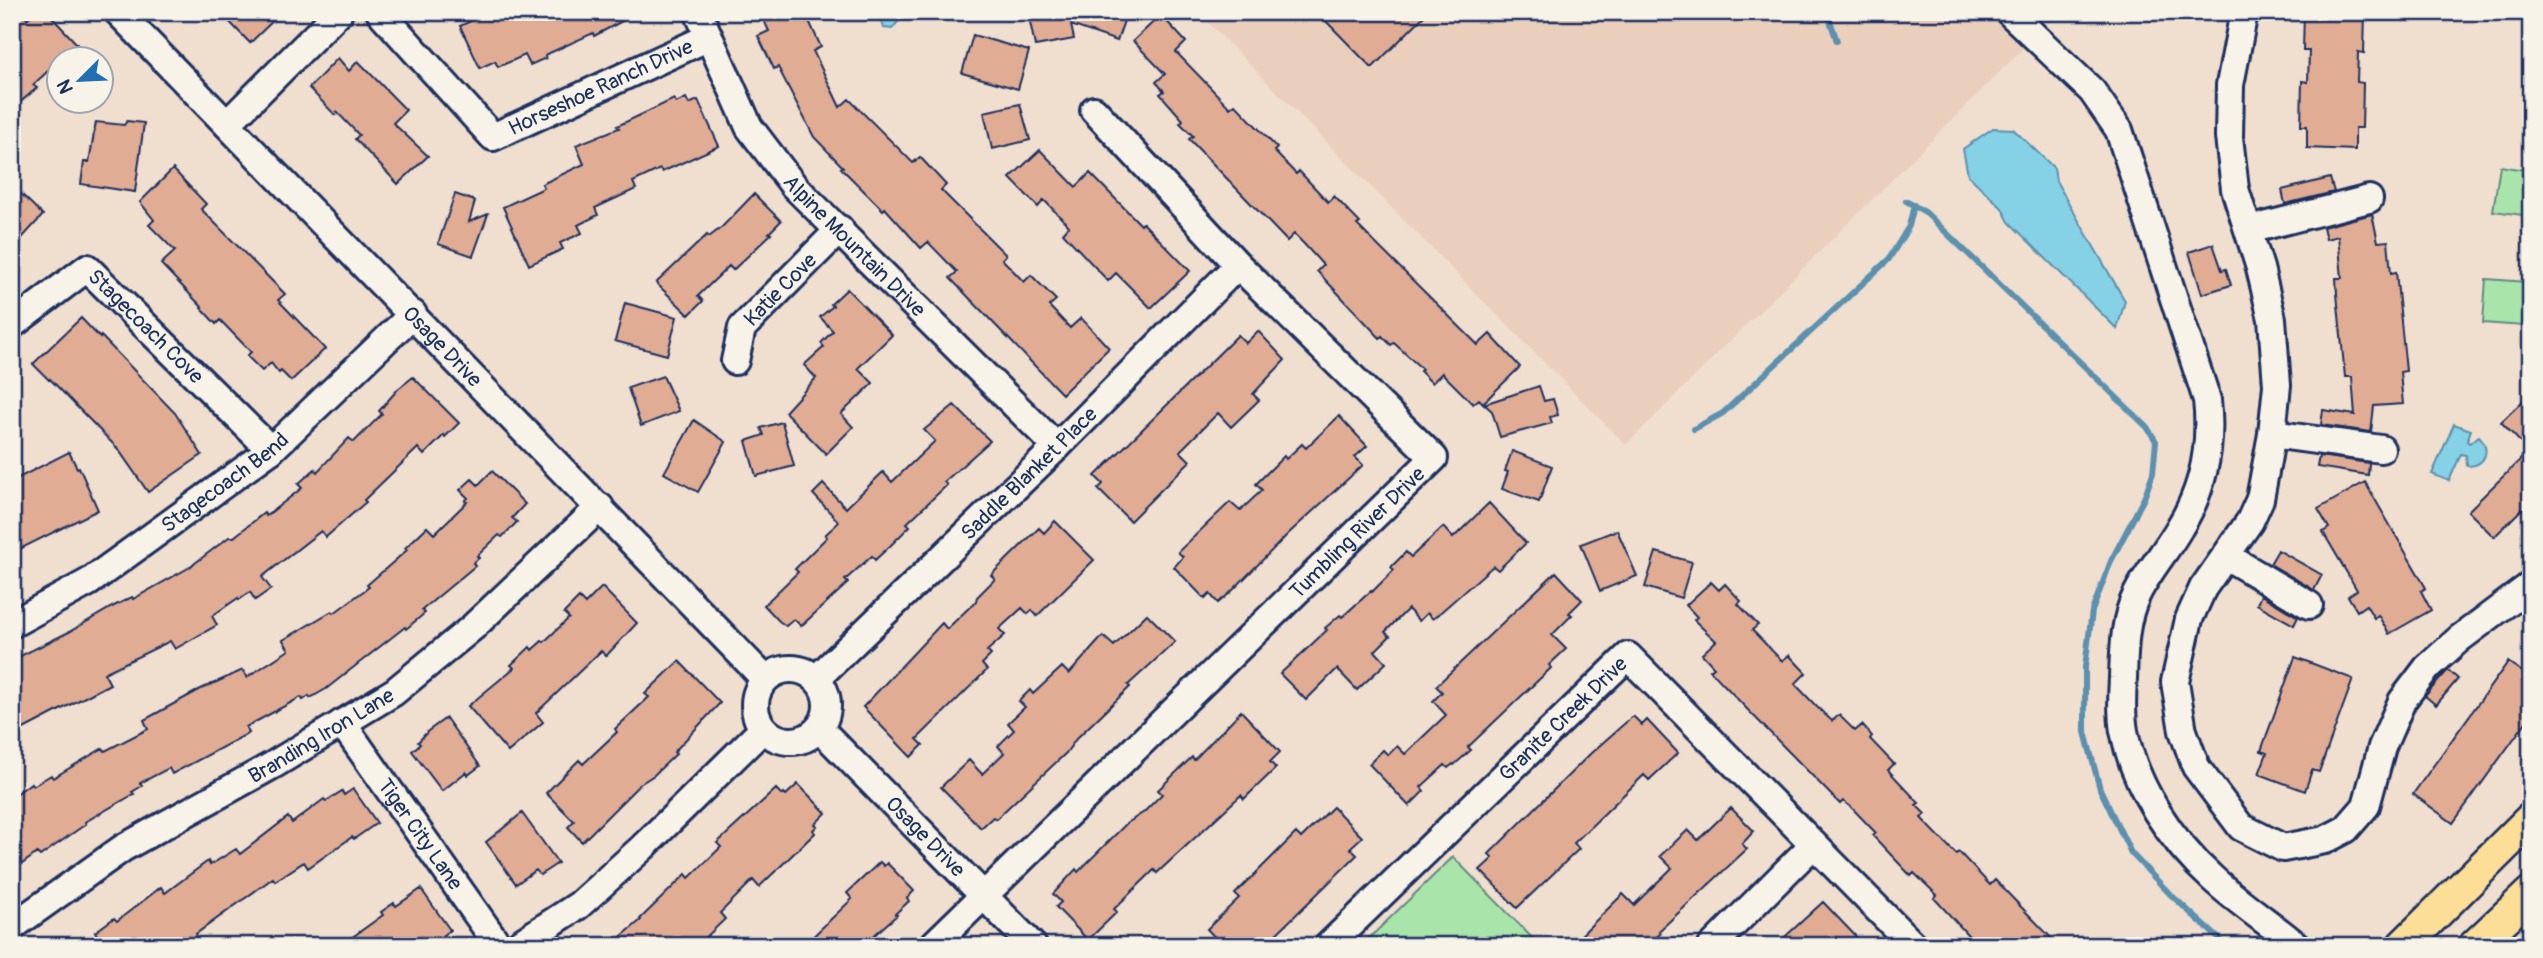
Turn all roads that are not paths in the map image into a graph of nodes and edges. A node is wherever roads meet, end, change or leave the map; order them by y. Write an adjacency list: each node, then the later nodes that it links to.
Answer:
1 (118, 12): 9 (street, Osage Drive)
2 (339, 12): 9 (street)
3 (380, 12): 7 (street, Horseshoe Ranch Drive)
4 (698, 12): 7 (street, Alpine Mountain Drive)
5 (2010, 12): 43 (street)
6 (2244, 12): 12 (street)
7 (709, 37): 11 (street, Alpine Mountain Drive)
8 (1094, 110): 13 (street, Tumbling River Drive)
9 (227, 124): 14 (street, Osage Drive)
10 (2369, 199): 12 (street)
11 (840, 229): 16 (street, Katie Cove); 18 (street, Alpine Mountain Drive)
12 (2249, 230): 17 (street)
13 (1238, 265): 18 (street, Saddle Blanket Place); 34 (street, Tumbling River Drive)
14 (413, 314): 20 (street, Stagecoach Bend); 21 (street, Osage Drive)
15 (12, 325): 20 (street, Stagecoach Cove)
16 (735, 361)
17 (2272, 434): 19 (street); 22 (street)
18 (1057, 447): 27 (street, Saddle Blanket Place)
19 (2381, 449)
20 (271, 450): 25 (street, Stagecoach Bend)
21 (600, 507): 26 (street, Osage Drive); 28 (street, Branding Iron Lane)
22 (2226, 556): 23 (street); 24 (street)
23 (2531, 585)
24 (2309, 605)
25 (12, 624)
26 (765, 678): 27 (street); 30 (street)
27 (817, 679): 29 (street)
28 (342, 723): 35 (street, Branding Iron Lane); 36 (street, Tiger City Lane)
29 (819, 728): 30 (street); 34 (street, Osage Drive)
30 (763, 729): 37 (street)
31 (2531, 819): 44 (main road)
32 (1813, 845): 40 (street, Granite Creek Drive); 41 (street); 42 (street, Granite Creek Drive)
33 (2531, 892): 45 (main road)
34 (983, 895): 38 (street, Tumbling River Drive); 39 (street, Osage Drive)
35 (12, 927)
36 (499, 946)
37 (516, 946)
38 (932, 946)
39 (1033, 946)
40 (1328, 946)
41 (1712, 946)
42 (1914, 946)
43 (2297, 946)
44 (2403, 946)
45 (2475, 946)

